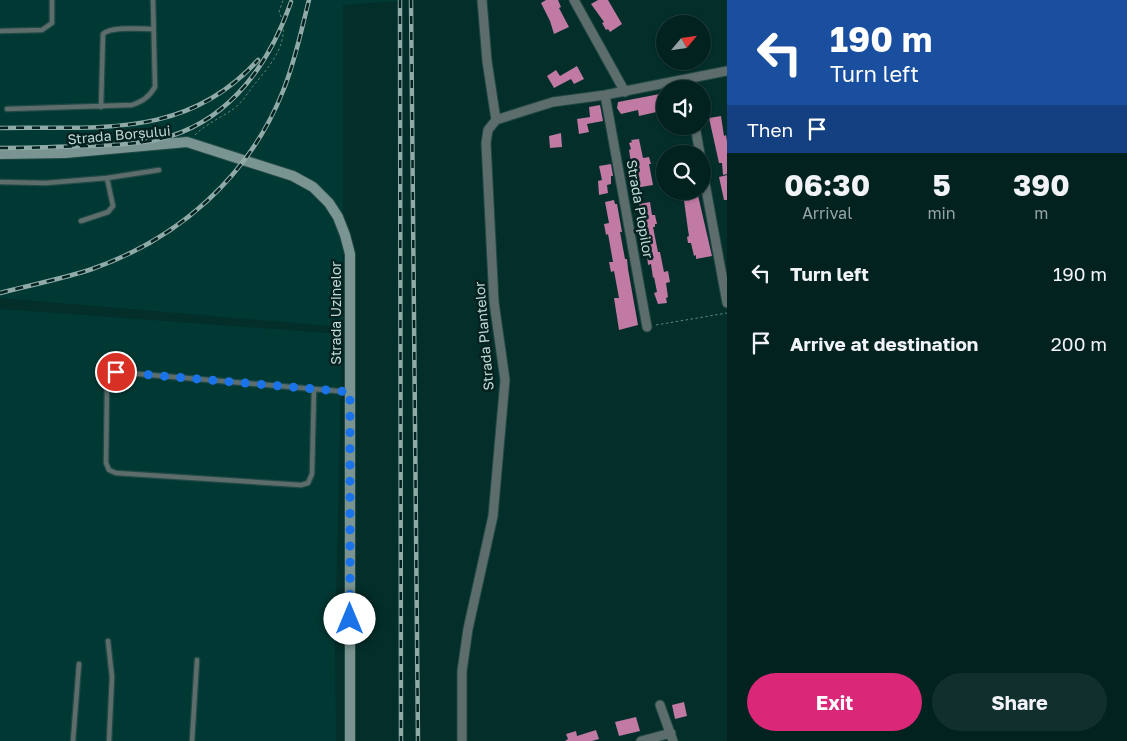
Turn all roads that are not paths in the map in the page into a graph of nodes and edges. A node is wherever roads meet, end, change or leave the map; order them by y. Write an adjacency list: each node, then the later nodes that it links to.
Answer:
1 (52, 0): 6 (lane)
2 (153, 0): 5 (lane)
3 (482, 0): 13 (street)
4 (574, 0): 9 (street)
5 (154, 29): 11 (lane); 11 (lane)
6 (0, 31)
7 (727, 71): 8 (street)
8 (686, 79): 9 (street)
9 (624, 92): 10 (street)
10 (605, 95): 13 (street); 22 (street, Strada Plopilor)
11 (101, 107): 12 (lane)
12 (7, 109)
13 (496, 120): 34 (street, Strada Plantelor)
14 (0, 154): 15 (street, Strada Borșului)
15 (238, 158): 24 (street, Strada Uzinelor)
16 (159, 170): 17 (lane)
17 (107, 178): 18 (lane); 20 (lane)
18 (0, 182)
19 (708, 200): 21 (street)
20 (81, 220)
21 (727, 303)
22 (647, 327)
23 (314, 389): 23 (lane); 24 (lane)
24 (350, 392): 33 (street, Strada Uzinelor)
25 (108, 641): 31 (lane)
26 (197, 660): 32 (lane)
27 (79, 664): 30 (lane)
28 (660, 705): 29 (street)
29 (672, 737): 35 (street)
30 (73, 741)
31 (108, 741)
32 (192, 741)
33 (350, 741)
34 (462, 741)
35 (642, 741)

